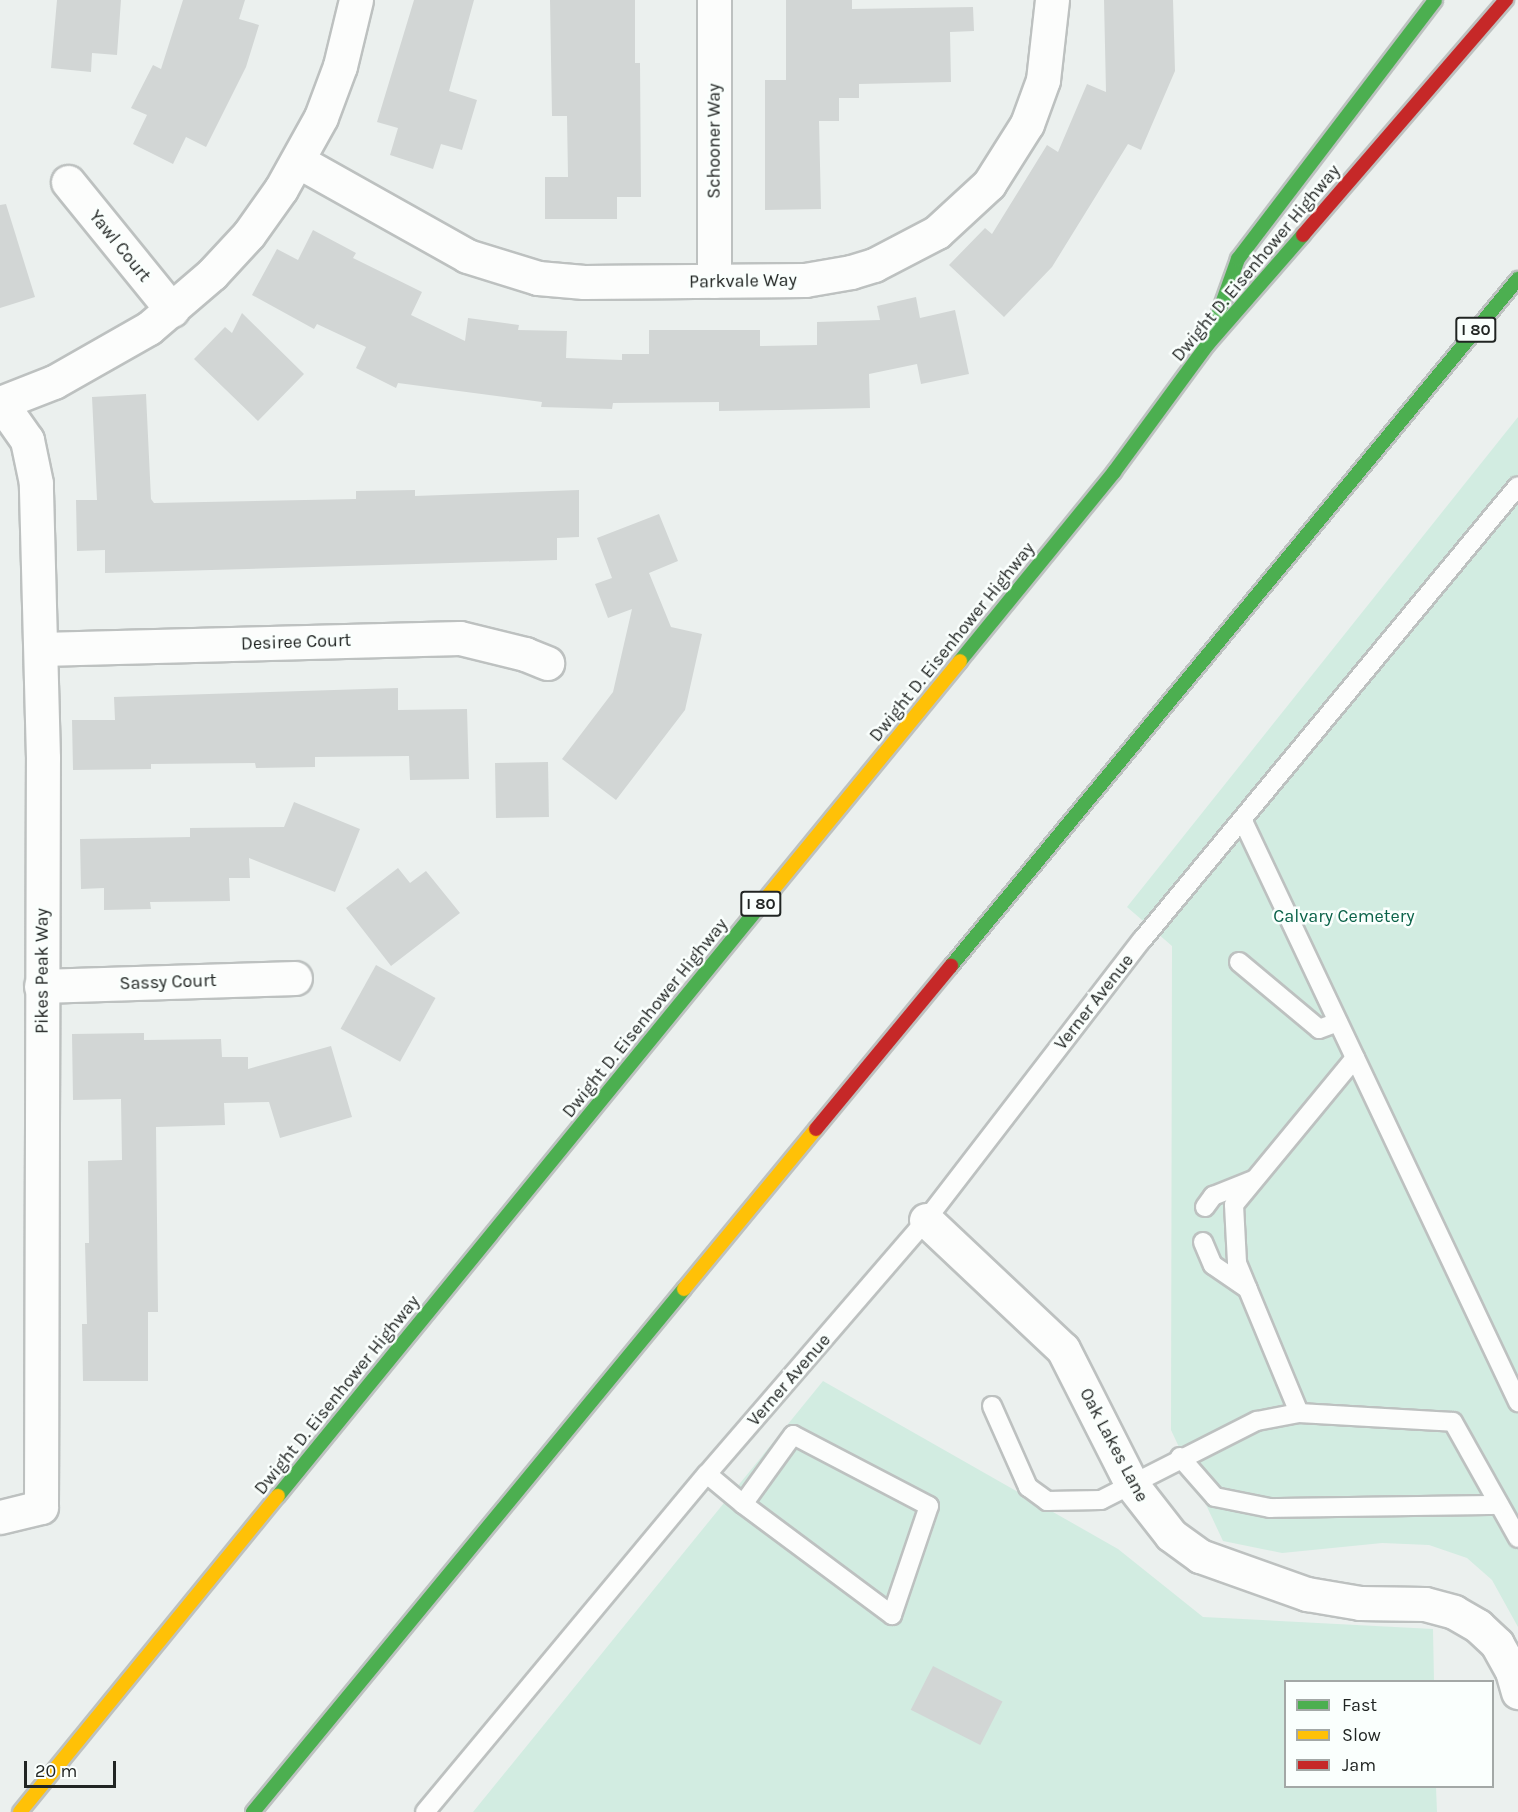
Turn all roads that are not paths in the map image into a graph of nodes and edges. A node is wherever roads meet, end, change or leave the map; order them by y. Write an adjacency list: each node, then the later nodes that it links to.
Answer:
1 (356, 0): 6 (street)
2 (714, 0): 9 (street, Schooner Way)
3 (1052, 0): 9 (street, Parkvale Way)
4 (1435, 0): 11 (highway)
5 (1506, 0): 11 (highway, Dwight D. Eisenhower Highway / I 80)
6 (298, 161): 9 (street, Parkvale Way); 10 (street)
7 (68, 182): 10 (street, Yawl Court)
8 (1518, 279): 39 (highway, I 80)
9 (714, 281)
10 (172, 310): 12 (street)
11 (1208, 344): 38 (highway, Dwight D. Eisenhower Highway / I 80)
12 (0, 403): 14 (street, Pikes Peak Way)
13 (1518, 486): 16 (lane, Verner Avenue)
14 (41, 649): 15 (street, Desiree Court); 19 (street, Pikes Peak Way)
15 (547, 663)
16 (1243, 820): 20 (lane); 24 (lane, Verner Avenue)
17 (1239, 962): 20 (lane)
18 (295, 978): 19 (street, Sassy Court)
19 (41, 986): 35 (street, Pikes Peak Way)
20 (1338, 1022): 21 (lane)
21 (1355, 1059): 22 (lane); 27 (lane)
22 (1255, 1179): 23 (lane); 26 (lane)
23 (1205, 1207)
24 (926, 1220): 31 (lane, Verner Avenue); 32 (street, Oak Lakes Lane)
25 (1203, 1242): 26 (lane)
26 (1248, 1289): 29 (lane)
27 (1518, 1402)
28 (992, 1406): 32 (lane)
29 (1299, 1413): 30 (lane); 34 (lane)
30 (1180, 1457): 32 (lane); 34 (lane)
31 (707, 1474): 33 (lane); 40 (lane, Verner Avenue)
32 (1131, 1485): 37 (street, Oak Lakes Lane)
33 (743, 1504): 33 (lane)
34 (1499, 1504): 36 (lane)
35 (0, 1517)
36 (1518, 1538)
37 (1518, 1692)
38 (20, 1812)
39 (253, 1812)
40 (425, 1812)

